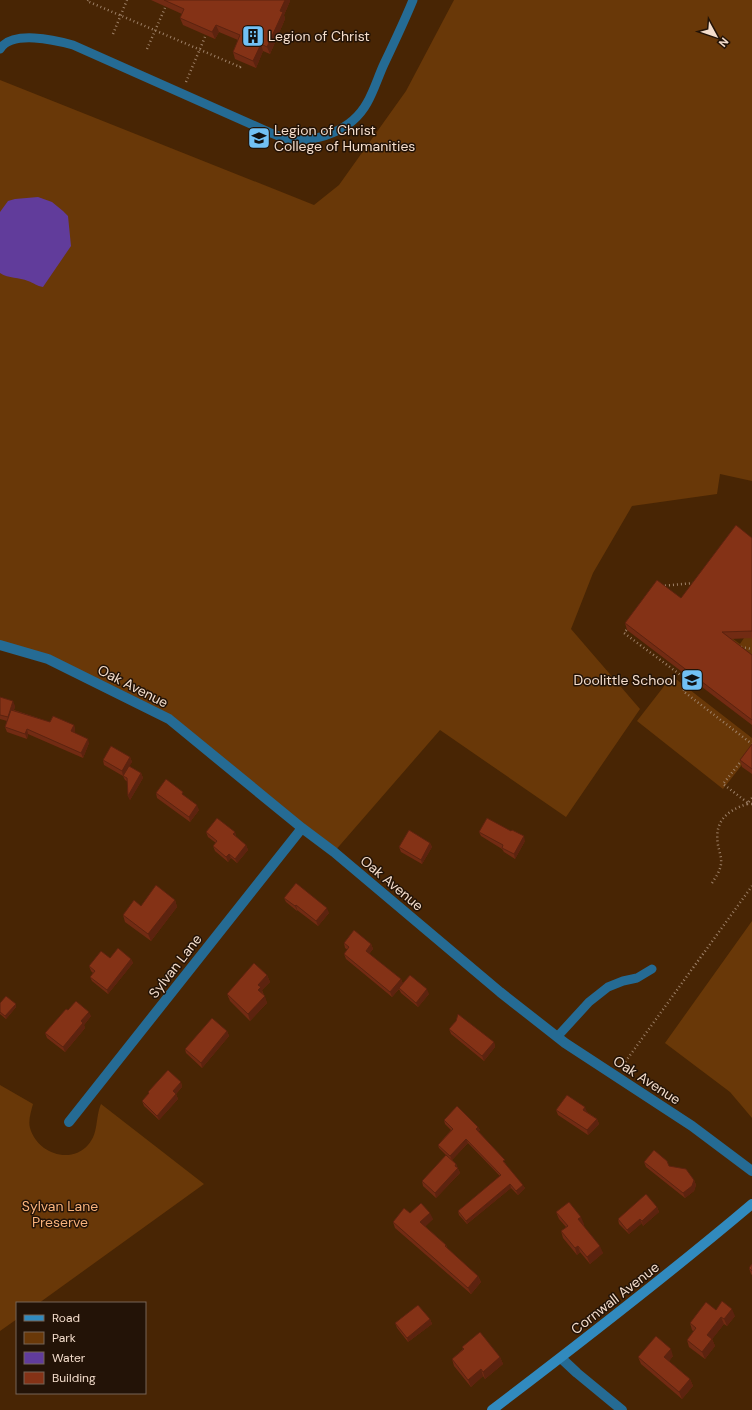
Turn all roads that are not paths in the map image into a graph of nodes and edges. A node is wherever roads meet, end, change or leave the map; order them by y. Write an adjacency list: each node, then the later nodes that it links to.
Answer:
1 (413, 0): 2 (lane)
2 (0, 49)
3 (0, 645): 4 (street, Oak Avenue)
4 (302, 828): 6 (street, Oak Avenue); 7 (street, Sylvan Lane)
5 (652, 969): 6 (lane)
6 (557, 1037): 8 (street, Oak Avenue)
7 (69, 1122)
8 (752, 1171)
9 (752, 1204): 10 (street, Cornwall Avenue)
10 (561, 1358): 11 (street, Cornwall Avenue); 12 (street)
11 (492, 1410)
12 (622, 1410)

